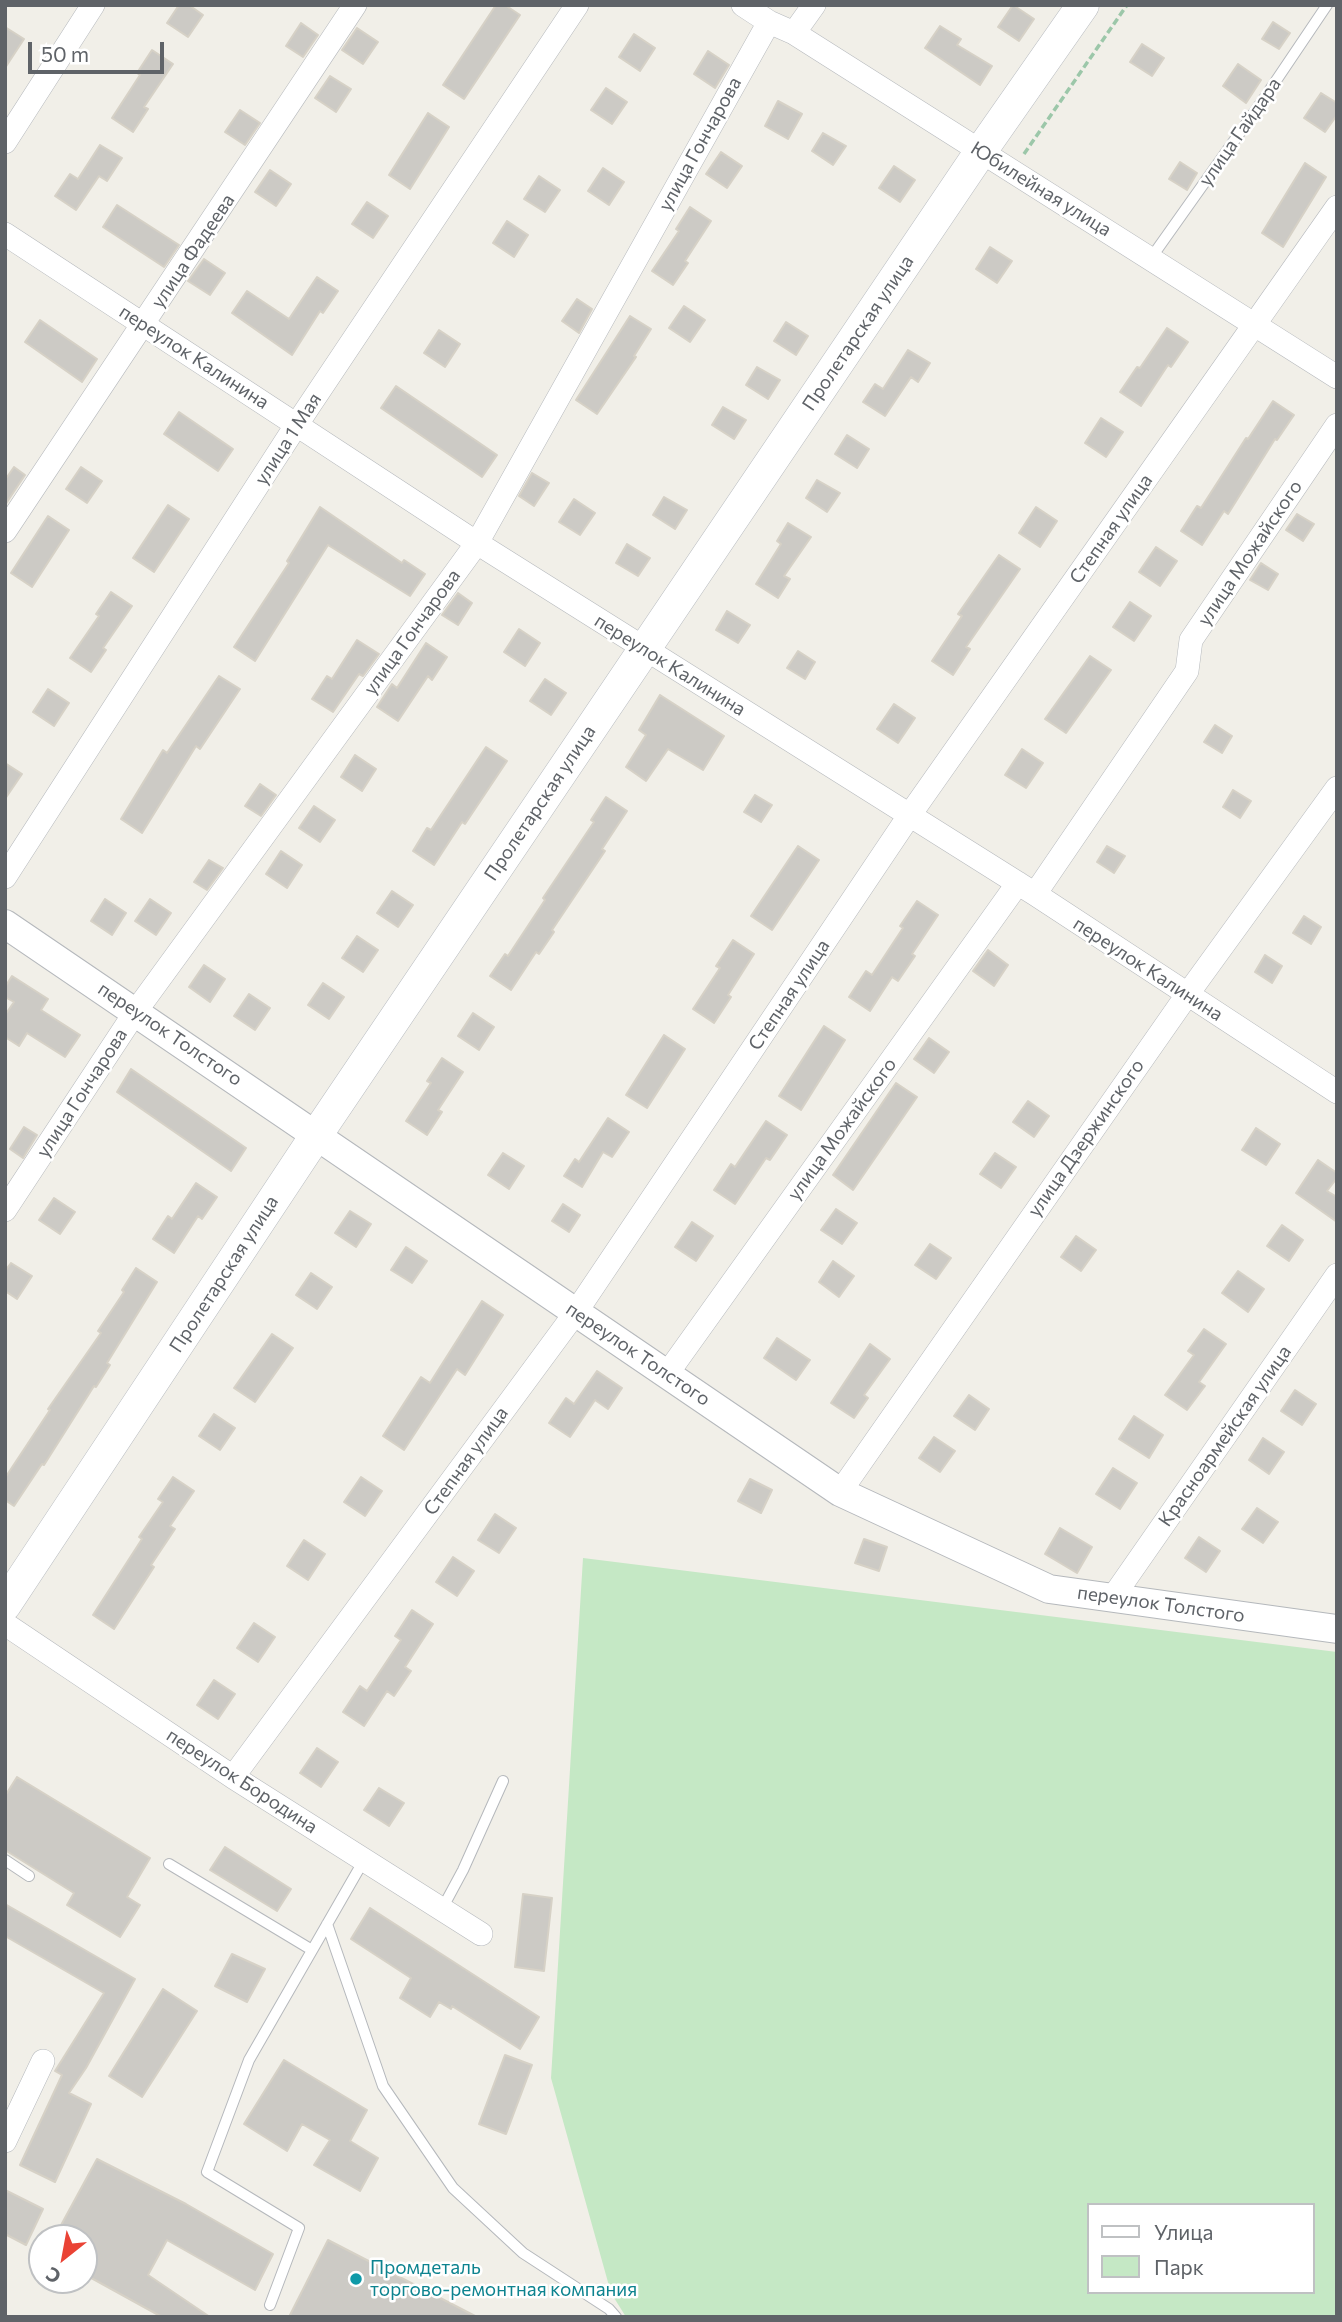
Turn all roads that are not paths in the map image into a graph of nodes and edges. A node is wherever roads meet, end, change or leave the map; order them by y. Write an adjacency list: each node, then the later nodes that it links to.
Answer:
1 (93, 5): 10 (street)
2 (355, 5): 15 (street, улица Фадеева)
3 (577, 5): 18 (street, улица 1 Мая)
4 (743, 5): 8 (street, Юбилейная улица)
5 (814, 5): 9 (street)
6 (1083, 5): 11 (main road, Пролетарская улица)
7 (1327, 5): 14 (lane, улица Гайдара)
8 (769, 22): 9 (street, Юбилейная улица); 21 (street, улица Гончарова)
9 (794, 33): 11 (street, Юбилейная улица)
10 (5, 142)
11 (981, 151): 14 (street, Юбилейная улица); 22 (main road, Пролетарская улица)
12 (1337, 207): 16 (street, Степная улица)
13 (5, 234): 15 (street, переулок Калинина)
14 (1151, 258): 16 (street, Юбилейная улица)
15 (144, 324): 18 (street, переулок Калинина); 20 (street, улица Фадеева)
16 (1255, 324): 17 (street, Юбилейная улица); 24 (street, Степная улица)
17 (1337, 377)
18 (297, 424): 21 (street, переулок Калинина); 25 (street, улица 1 Мая)
19 (1337, 425): 26 (street, улица Можайского)
20 (5, 531)
21 (477, 543): 22 (street, переулок Калинина); 29 (street, улица Гончарова)
22 (644, 649): 24 (street, переулок Калинина); 31 (main road, Пролетарская улица)
23 (1337, 788): 28 (street, улица Дзержинского)
24 (909, 816): 26 (street, переулок Калинина); 34 (street, Степная улица)
25 (5, 877)
26 (1026, 889): 28 (street, переулок Калинина); 35 (street, улица Можайского)
27 (5, 924): 29 (street, переулок Толстого)
28 (1187, 995): 30 (street, переулок Калинина); 36 (street, улица Дзержинского)
29 (136, 1011): 31 (street, переулок Толстого); 32 (street, улица Гончарова)
30 (1337, 1092)
31 (317, 1134): 34 (street, переулок Толстого); 38 (main road, Пролетарская улица)
32 (5, 1210)
33 (1337, 1275): 37 (street, Красноармейская улица)
34 (576, 1312): 35 (street, переулок Толстого); 41 (street, Степная улица)
35 (667, 1374): 36 (street, переулок Толстого)
36 (839, 1492): 37 (street, переулок Толстого)
37 (1113, 1597): 40 (street, переулок Толстого)
38 (5, 1605)
39 (5, 1624): 41 (street, переулок Бородина)
40 (1337, 1629)
41 (233, 1777): 44 (street, переулок Бородина)
42 (503, 1781): 47 (lane)
43 (5, 1860): 46 (lane)
44 (364, 1860): 47 (street, переулок Бородина); 48 (lane)
45 (169, 1864): 50 (lane)
46 (29, 1876)
47 (442, 1909): 49 (street, переулок Бородина)
48 (327, 1924): 50 (lane); 54 (lane)
49 (481, 1934)
50 (312, 1950): 53 (lane)
51 (43, 2061): 52 (street)
52 (5, 2141)
53 (270, 2305)
54 (616, 2317)

